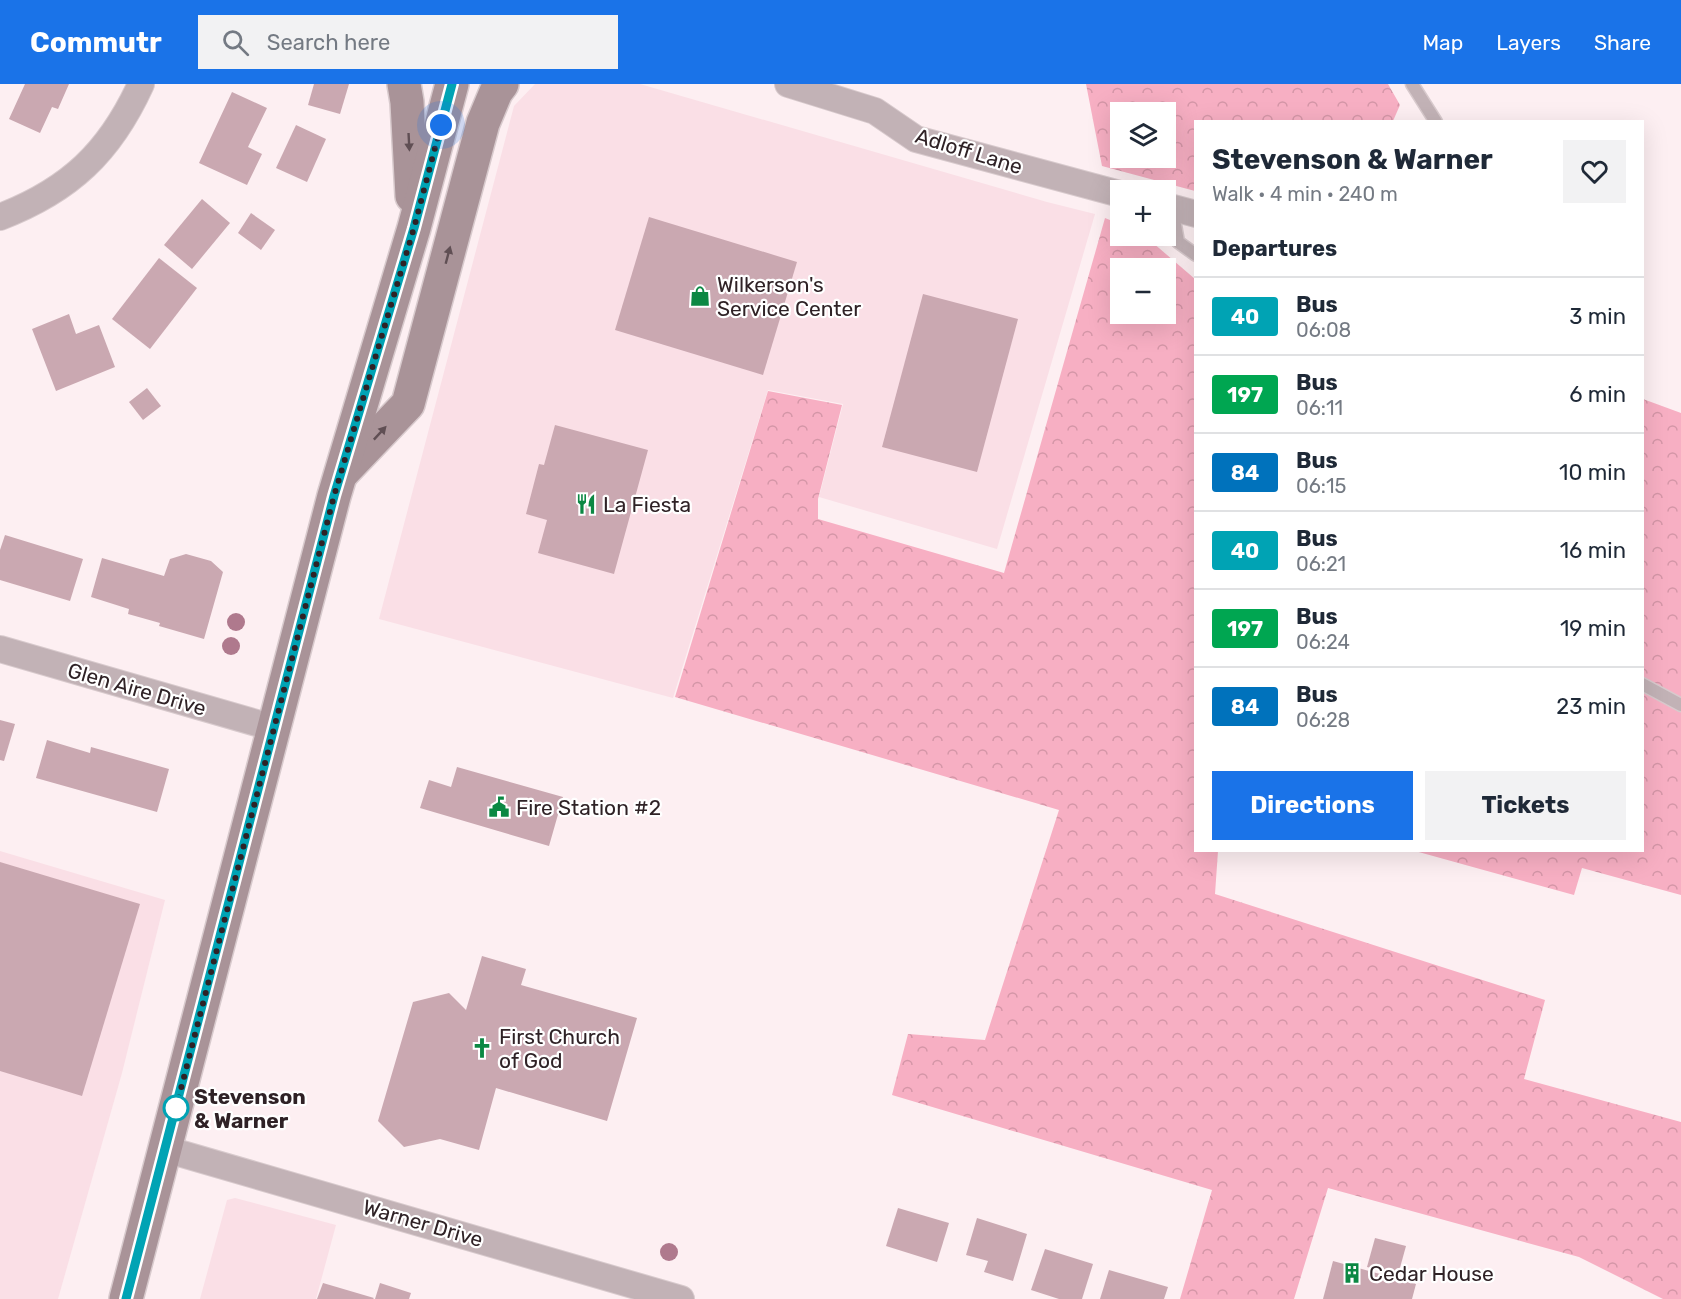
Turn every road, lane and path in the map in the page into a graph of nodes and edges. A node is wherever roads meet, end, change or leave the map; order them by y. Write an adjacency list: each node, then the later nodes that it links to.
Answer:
1 (141, 84): 10 (street)
2 (404, 84): 11 (main road, one-way to 11)
3 (452, 84): 11 (main road)
4 (502, 84): 13 (main road, one-way to 4)
5 (788, 84): 8 (street, Adloff Lane)
6 (1412, 84): 7 (lane)
7 (1435, 120)
8 (1110, 191)
9 (1178, 209): 12 (lane)
10 (0, 217)
11 (414, 228): 13 (main road)
12 (1194, 254)
13 (340, 476): 17 (main road)
14 (0, 649): 17 (street, Glen Aire Drive)
15 (1644, 685): 16 (lane)
16 (1681, 705)
17 (274, 728): 18 (main road)
18 (165, 1149): 19 (main road); 20 (street, Warner Drive)
19 (126, 1299)
20 (681, 1299)

